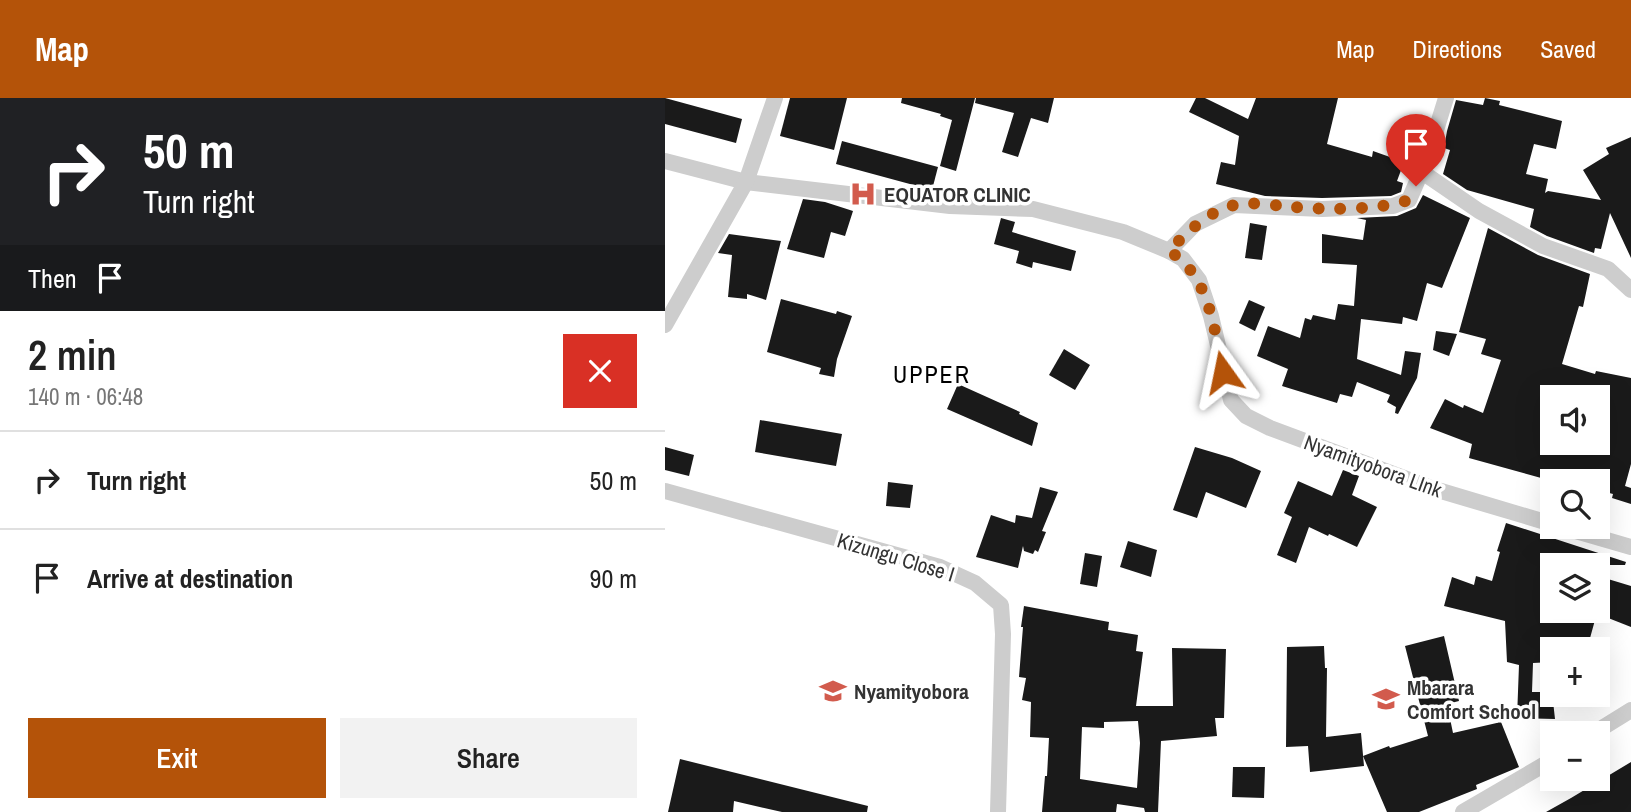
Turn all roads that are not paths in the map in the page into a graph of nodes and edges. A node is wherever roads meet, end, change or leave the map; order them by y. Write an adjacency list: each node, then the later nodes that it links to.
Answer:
1 (775, 98): 5 (street)
2 (1446, 98): 4 (street)
3 (665, 161): 5 (street)
4 (1422, 172): 6 (street); 7 (street)
5 (746, 181): 6 (street); 8 (street)
6 (1169, 251): 10 (street, Nyamityobora LInk)
7 (1631, 290)
8 (665, 325)
9 (665, 491): 16 (street, Kizungu Close I)
10 (1540, 520)
11 (1603, 539): 12 (street)
12 (1631, 547)
13 (1631, 710): 14 (street)
14 (1610, 723)
15 (1540, 767): 17 (street)
16 (998, 812)
17 (1464, 812)

